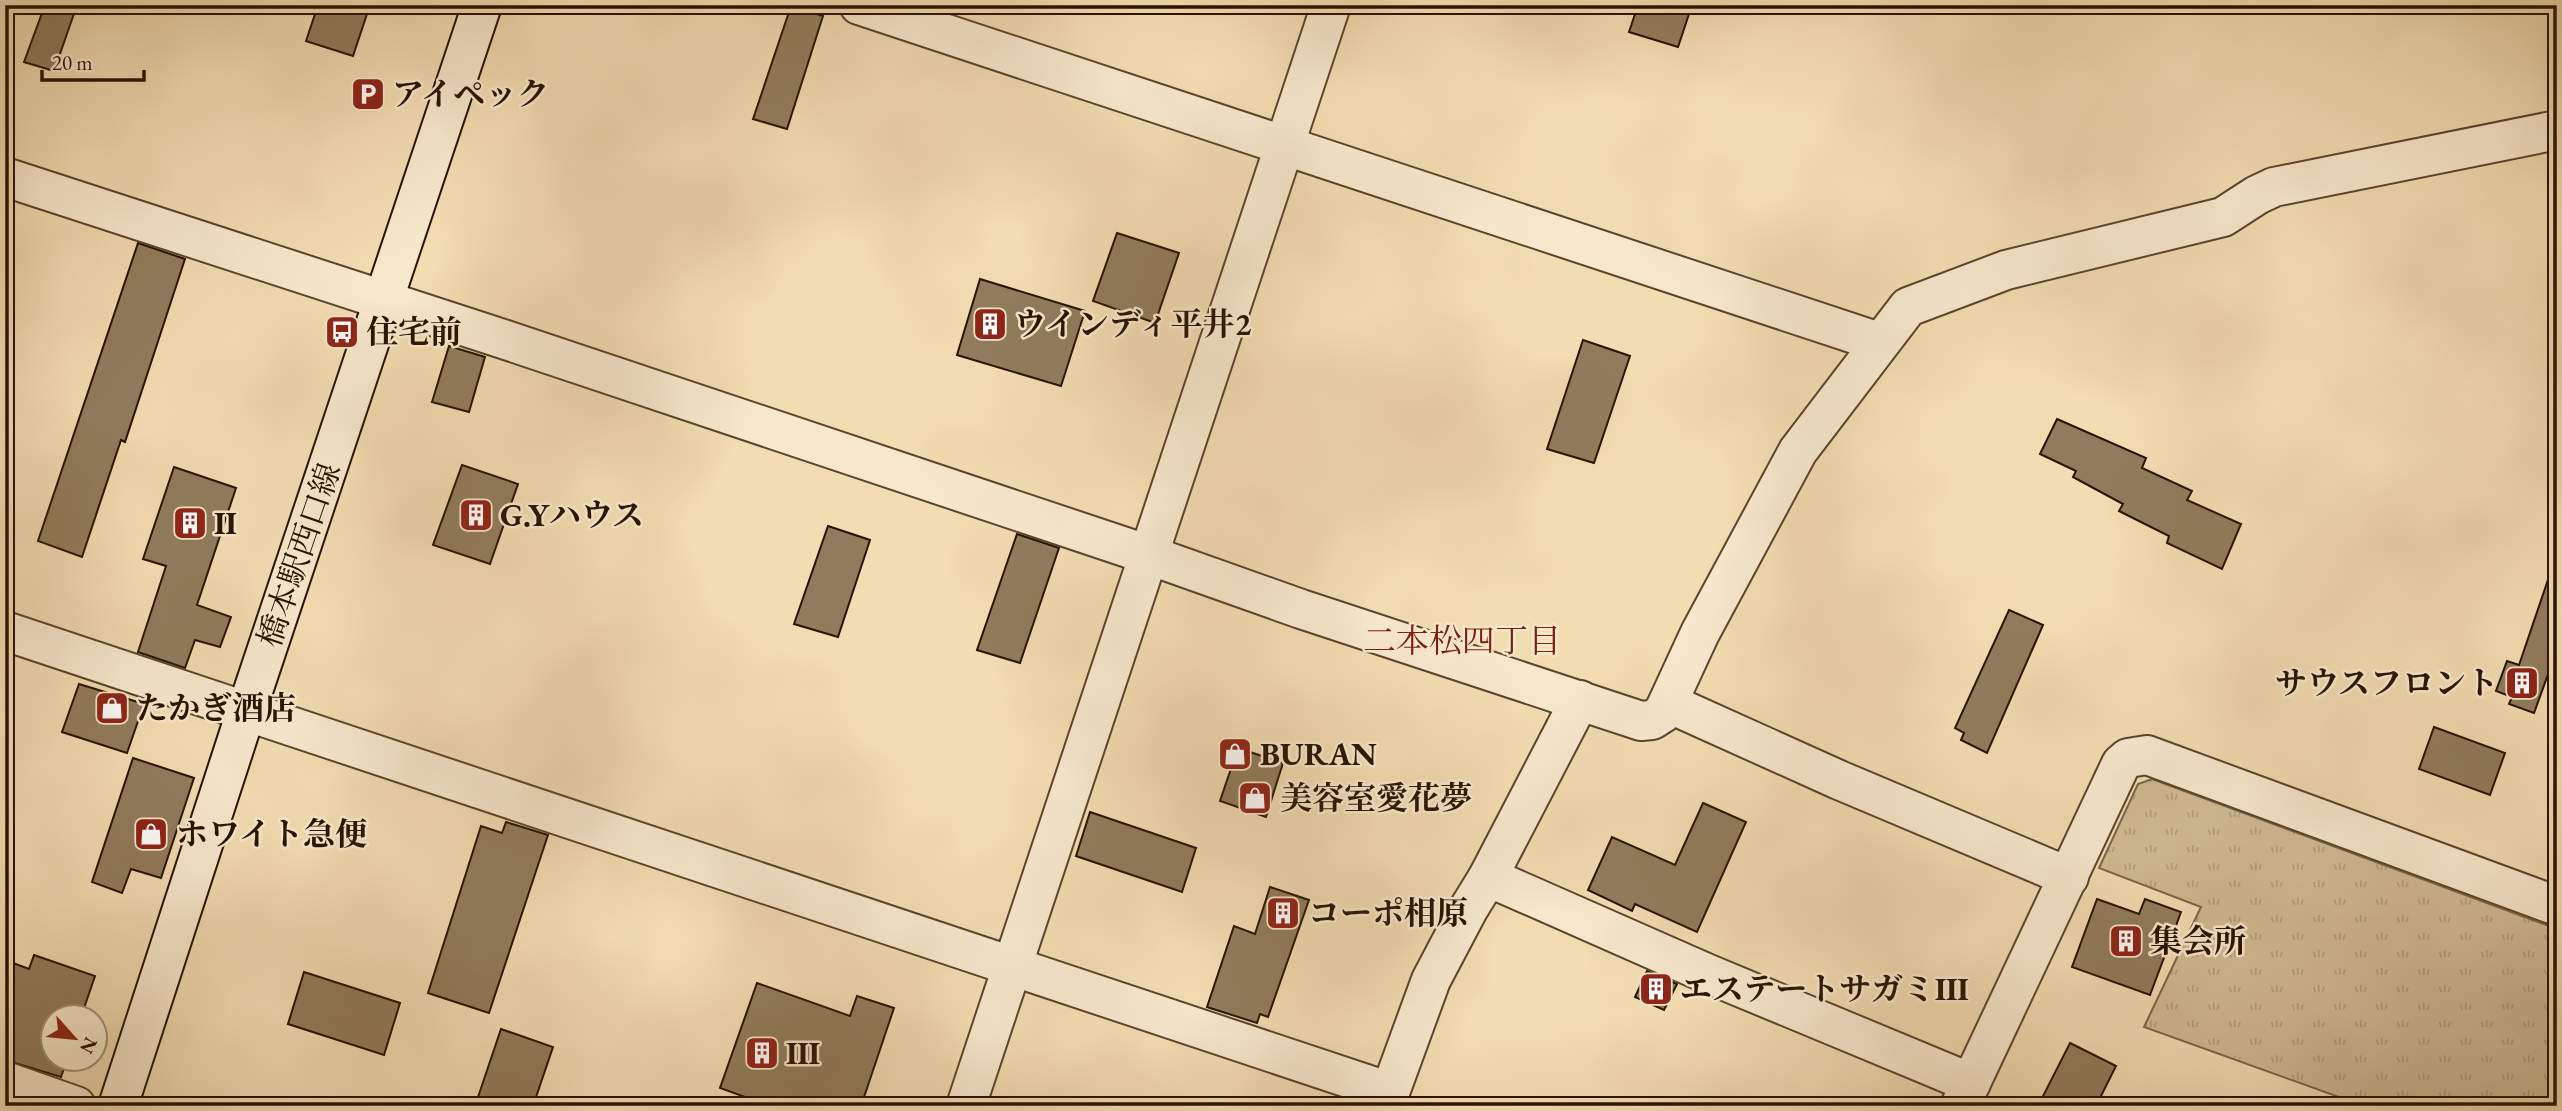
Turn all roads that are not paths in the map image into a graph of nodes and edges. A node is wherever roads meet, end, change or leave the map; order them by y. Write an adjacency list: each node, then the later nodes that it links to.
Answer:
1 (482, 5): 7 (street, 橋本駅西口線)
2 (859, 5): 5 (street)
3 (1331, 5): 5 (street)
4 (2557, 130): 8 (street)
5 (1285, 146): 8 (street); 9 (street)
6 (5, 177): 7 (street)
7 (384, 302): 9 (street); 13 (street, 橋本駅西口線)
8 (1879, 342): 12 (street)
9 (1149, 555): 11 (street); 17 (street)
10 (5, 631): 13 (street)
11 (1580, 700): 12 (street); 14 (street)
12 (1668, 703): 15 (street)
13 (246, 712): 17 (street); 22 (street, 橋本駅西口線)
14 (1488, 877): 19 (street); 20 (street)
15 (2069, 877): 16 (street); 19 (street)
16 (2557, 906)
17 (1013, 966): 20 (street); 23 (street)
18 (5, 1081): 21 (street)
19 (1965, 1094)
20 (1388, 1099)
21 (76, 1106)
22 (118, 1106)
23 (967, 1106)

